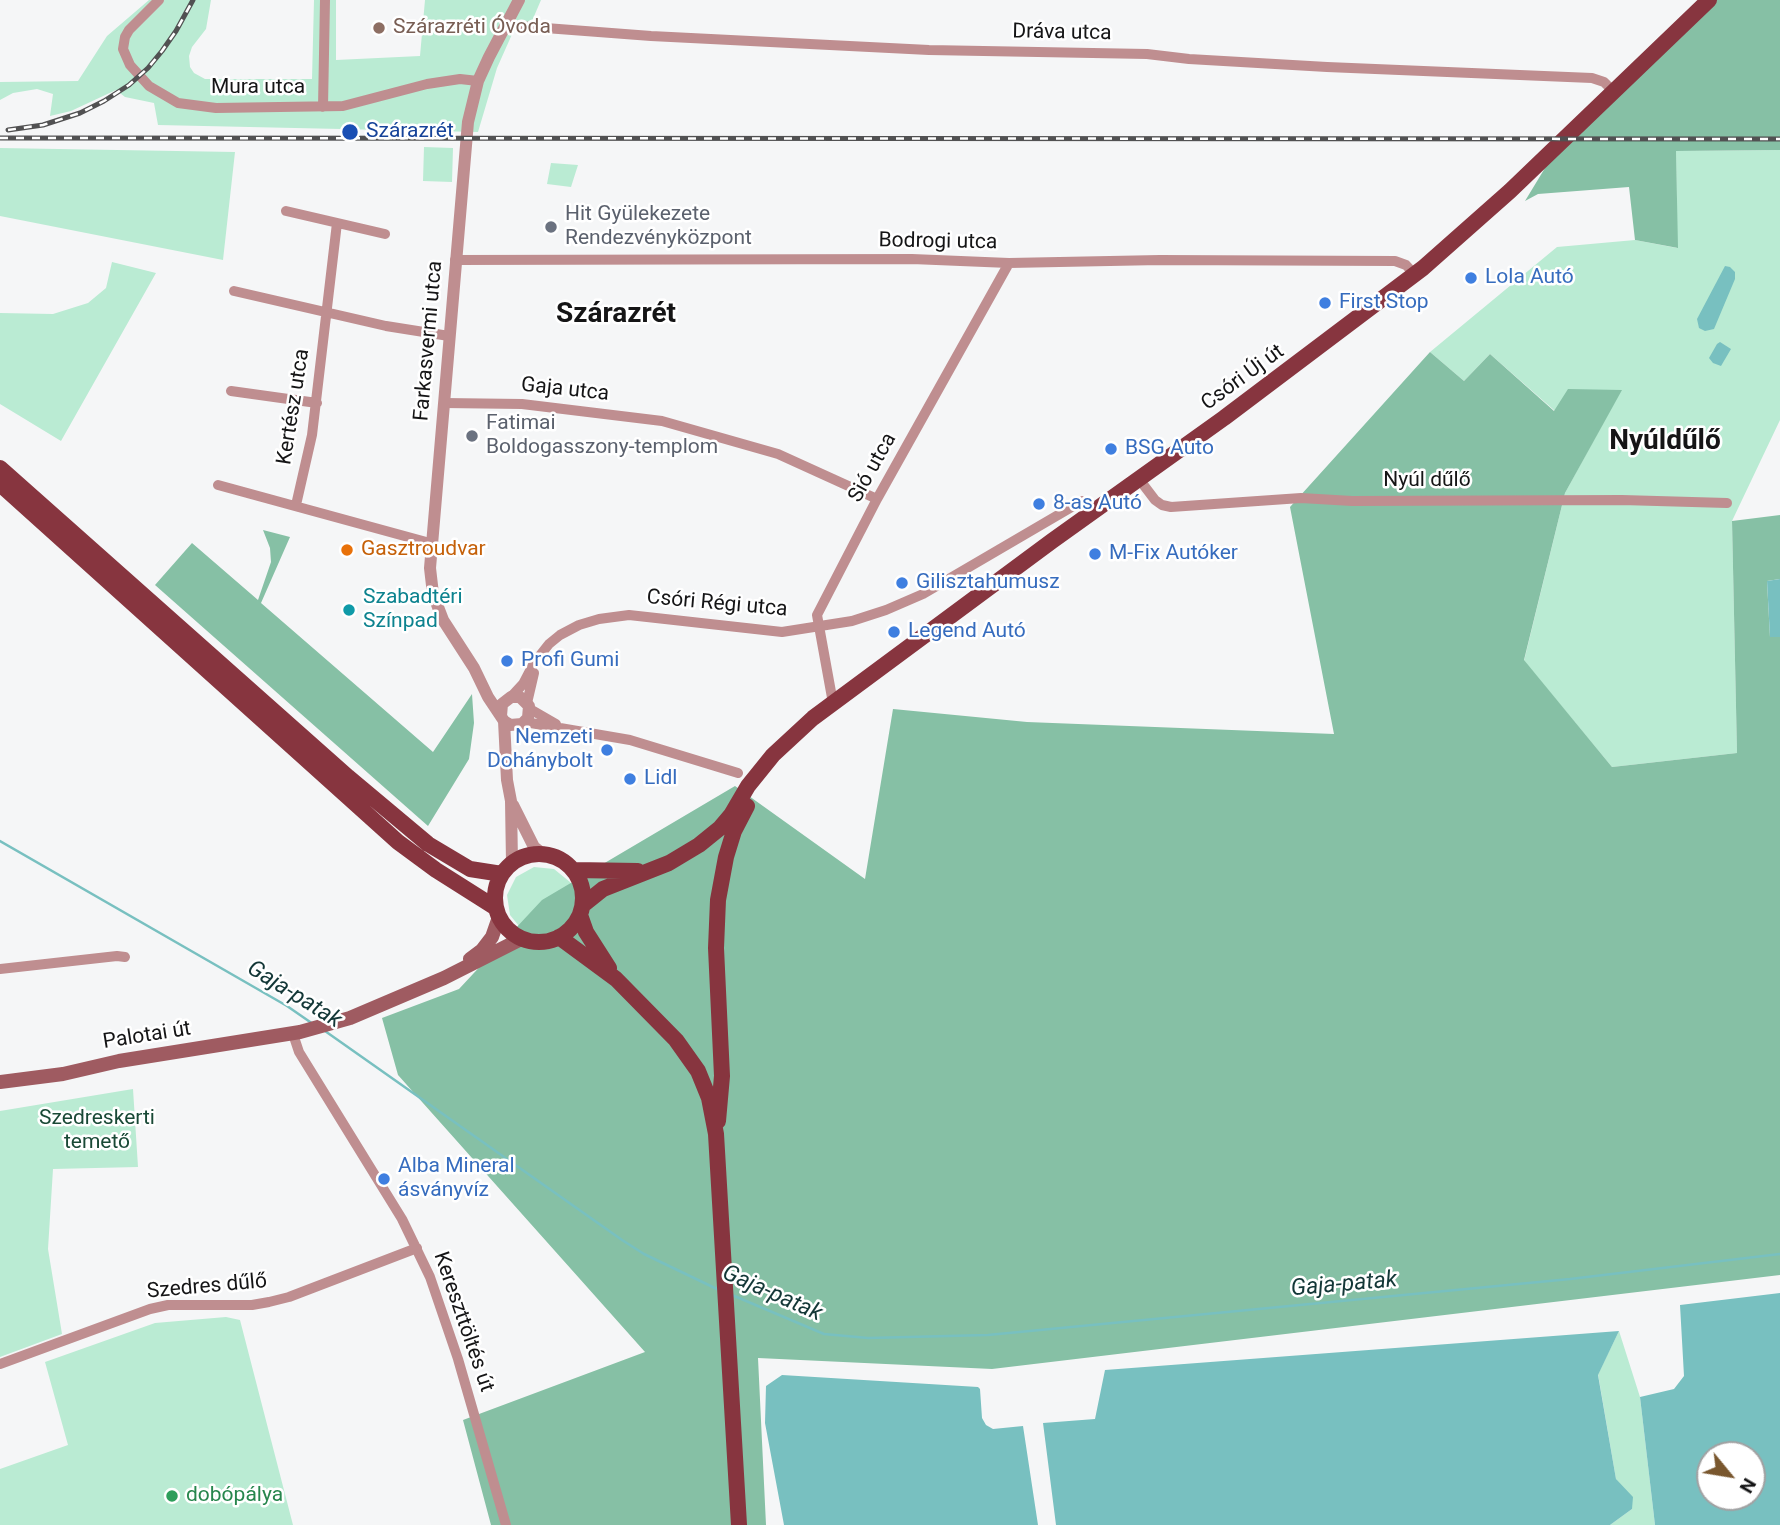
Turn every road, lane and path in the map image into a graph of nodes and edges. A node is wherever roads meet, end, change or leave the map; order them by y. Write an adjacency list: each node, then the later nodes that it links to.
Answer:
1 (159, 0): 8 (street, Mura utca)
2 (325, 0): 8 (street)
3 (520, 0): 5 (street, Farkasvermi utca)
4 (1709, 0): 7 (main road, Csóri Új út)
5 (506, 25): 6 (street, Farkasvermi utca); 7 (street, Dráva utca)
6 (478, 81): 8 (street, Mura utca); 12 (street, Farkasvermi utca)
7 (1613, 91): 14 (main road, Csóri Új út)
8 (323, 107)
9 (286, 211): 10 (street)
10 (338, 223): 11 (street); 16 (street, Kertész utca)
11 (385, 234)
12 (455, 260): 13 (street, Bodrogi utca); 17 (street, Farkasvermi utca)
13 (1009, 263): 14 (street, Bodrogi utca); 25 (street, Sió utca)
14 (1415, 275): 22 (main road, Csóri Új út)
15 (234, 291): 16 (street)
16 (327, 313): 17 (street); 19 (street, Kertész utca)
17 (449, 336): 20 (street, Farkasvermi utca)
18 (231, 391): 19 (street)
19 (317, 403): 28 (street, Kertész utca)
20 (444, 403): 25 (street, Gaja utca); 29 (street, Farkasvermi utca)
21 (0, 468): 43 (main road)
22 (1139, 479): 27 (street, Nyúl dűlő); 34 (main road, Csóri Új út)
23 (0, 484): 43 (main road)
24 (218, 485): 28 (street)
25 (877, 499): 30 (street, Sió utca)
26 (1082, 501): 30 (street, Csóri Régi utca)
27 (1727, 503)
28 (296, 505): 29 (street)
29 (430, 543): 32 (street, Farkasvermi utca)
30 (818, 627): 31 (street, Csóri Régi utca); 34 (street, Sió utca)
31 (540, 657): 33 (street, Csóri Régi utca); 35 (street, Csóri Régi utca)
32 (482, 683): 33 (street, Farkasvermi utca); 36 (street, Farkasvermi utca)
33 (510, 698): 35 (street); 36 (street)
34 (833, 703): 39 (main road, Csóri Új út)
35 (529, 706): 37 (street); 38 (street)
36 (502, 719): 37 (street); 40 (street)
37 (522, 724): 38 (street); 40 (street)
38 (563, 728): 41 (street)
39 (773, 755): 47 (main road); 58 (main road)
40 (507, 756): 42 (street)
41 (738, 773)
42 (511, 801): 44 (street); 45 (street)
43 (420, 848): 45 (main road); 49 (main road)
44 (543, 854): 45 (main road); 46 (main road)
45 (507, 869): 49 (main road)
46 (574, 870): 47 (main road); 48 (main road)
47 (648, 870): 48 (main road)
48 (581, 910): 50 (main road); 55 (main road)
49 (498, 913): 51 (main road); 54 (main road)
50 (559, 937): 51 (main road); 55 (main road)
51 (522, 939): 54 (main road)
52 (125, 957): 53 (street)
53 (0, 969)
54 (444, 978): 56 (main road, Palotai út)
55 (616, 979): 58 (main road)
56 (296, 1033): 57 (main road, Palotai út); 59 (street, Kereszttöltés út)
57 (0, 1082)
58 (716, 1134): 62 (main road)
59 (417, 1248): 60 (street, Szedres dűlő); 61 (street, Kereszttöltés út)
60 (0, 1364)
61 (506, 1525)
62 (739, 1525)

